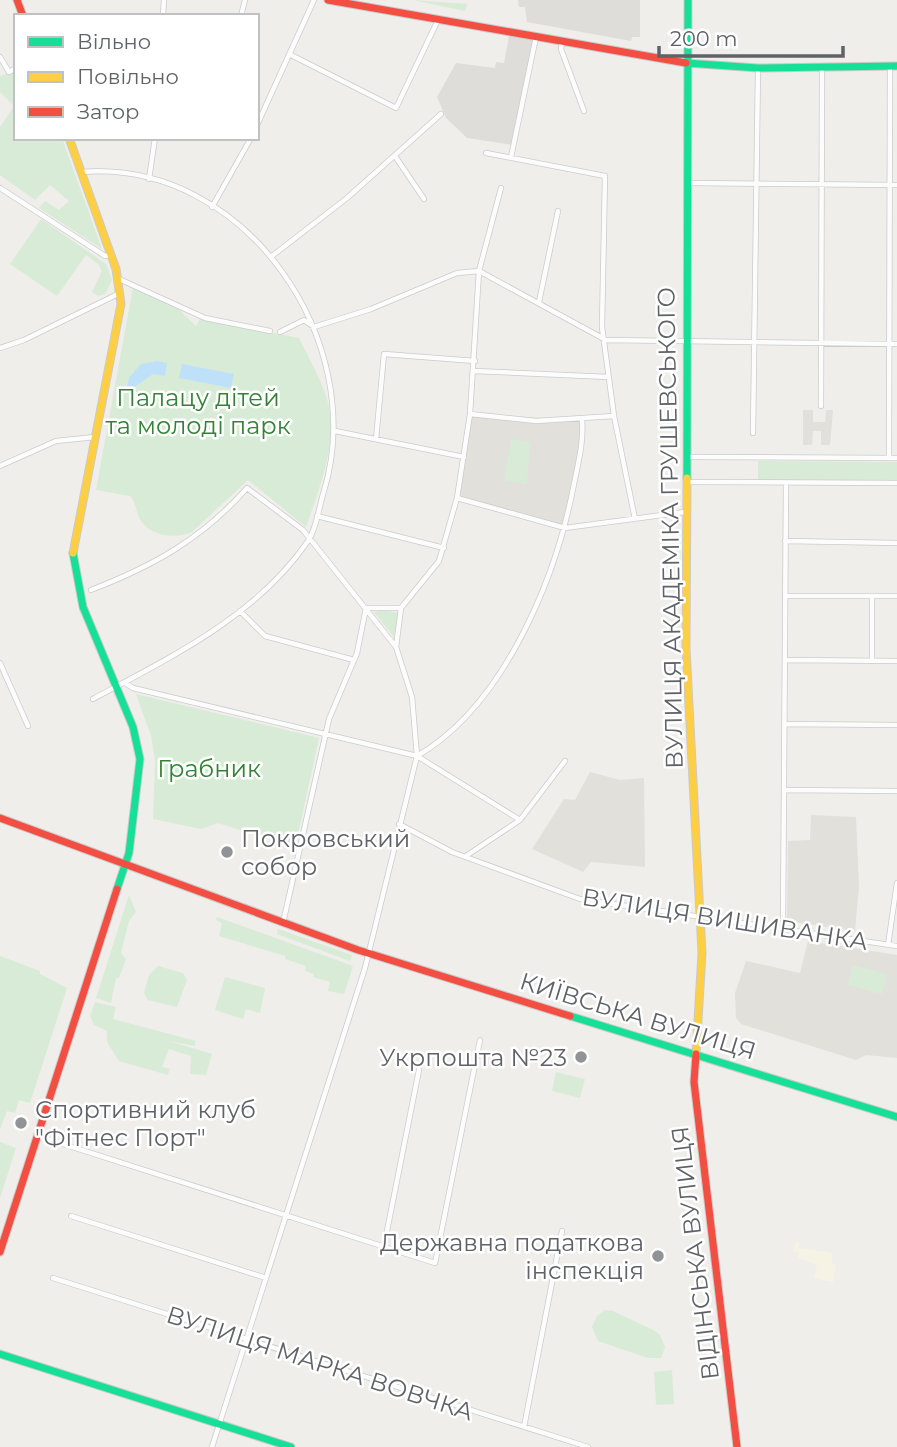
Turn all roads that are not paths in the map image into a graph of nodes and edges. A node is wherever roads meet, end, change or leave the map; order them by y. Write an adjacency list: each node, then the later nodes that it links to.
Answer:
1 (314, 0): 7 (street)
2 (328, 0): 4 (main road)
3 (688, 0): 9 (main road, ВУЛИЦЯ АКАДЕМІКА ГРУШЕВСЬКОГО)
4 (439, 19): 5 (main road); 7 (street)
5 (537, 36): 6 (main road); 22 (street)
6 (563, 41): 9 (main road); 14 (street)
7 (291, 55): 16 (street)
8 (0, 57): 13 (street)
9 (686, 63): 12 (main road); 25 (main road, ВУЛИЦЯ АКАДЕМІКА ГРУШЕВСЬКОГО)
10 (893, 66): 11 (main road); 28 (street)
11 (822, 67): 12 (main road); 27 (street)
12 (758, 68): 26 (street)
13 (14, 69)
14 (584, 111)
15 (441, 114): 21 (street)
16 (259, 121)
17 (70, 140): 23 (main road)
18 (155, 140): 24 (street)
19 (250, 140): 32 (street)
20 (486, 153): 22 (street)
21 (395, 156): 31 (street); 35 (street)
22 (511, 157): 43 (street)
23 (81, 172): 24 (street); 34 (main road)
24 (149, 179): 32 (street)
25 (685, 183): 26 (street); 45 (main road, ВУЛИЦЯ АКАДЕМІКА ГРУШЕВСЬКОГО)
26 (758, 184): 27 (street); 46 (street)
27 (823, 184): 28 (street); 44 (street)
28 (894, 185): 47 (street)
29 (0, 188): 34 (street)
30 (501, 188): 36 (street)
31 (424, 199)
32 (212, 207): 35 (street)
33 (558, 211): 39 (street)
34 (111, 255): 37 (main road)
35 (272, 256): 40 (street)
36 (479, 271): 39 (street); 40 (street); 50 (street)
37 (119, 279): 38 (main road); 41 (street)
38 (121, 293): 49 (street); 59 (main road)
39 (539, 302): 43 (street)
40 (314, 327): 42 (street); 57 (street)
41 (270, 331)
42 (280, 332)
43 (606, 340): 45 (street); 52 (street)
44 (822, 340): 46 (street); 47 (street); 53 (street)
45 (686, 342): 46 (street); 62 (main road, ВУЛИЦЯ АКАДЕМІКА ГРУШЕВСЬКОГО)
46 (755, 342): 58 (street)
47 (889, 344): 48 (street); 63 (street)
48 (897, 344)
49 (0, 348)
50 (475, 361): 51 (street); 60 (street)
51 (474, 370): 52 (street); 54 (street)
52 (608, 377): 55 (street)
53 (821, 406)
54 (471, 414): 56 (street); 61 (street)
55 (614, 416): 56 (street); 72 (street)
56 (582, 420): 73 (street)
57 (335, 431): 60 (street); 71 (street)
58 (753, 433)
59 (96, 437): 65 (street); 92 (main road)
60 (376, 439): 61 (street)
61 (464, 457): 69 (street)
62 (687, 457): 63 (street); 66 (main road, ВУЛИЦЯ АКАДЕМІКА ГРУШЕВСЬКОГО)
63 (888, 457): 64 (street)
64 (897, 458)
65 (0, 466)
66 (686, 482): 67 (street); 70 (main road, ВУЛИЦЯ АКАДЕМІКА ГРУШЕВСЬКОГО)
67 (786, 483): 68 (street); 75 (street)
68 (897, 483)
69 (457, 498): 73 (street); 77 (street)
70 (686, 512): 72 (street); 108 (main road, ВУЛИЦЯ АКАДЕМІКА ГРУШЕВСЬКОГО)
71 (317, 516): 74 (street); 77 (street)
72 (635, 519): 73 (street)
73 (565, 528): 98 (street)
74 (310, 539): 78 (street); 82 (street); 84 (street)
75 (785, 541): 76 (street); 79 (street)
76 (897, 543)
77 (444, 548): 83 (street)
78 (91, 590)
79 (785, 596): 80 (street); 87 (street)
80 (872, 596): 81 (street); 88 (street)
81 (897, 596)
82 (366, 608): 83 (street); 85 (street); 86 (street)
83 (401, 608): 85 (street)
84 (240, 611): 86 (street); 91 (street)
85 (396, 647): 98 (street)
86 (354, 660): 97 (street)
87 (785, 660): 88 (street); 94 (street)
88 (872, 660): 89 (street)
89 (897, 661)
90 (0, 663): 96 (street)
91 (125, 682): 92 (street); 97 (street)
92 (116, 686): 93 (street); 106 (main road)
93 (93, 699)
94 (785, 724): 95 (street); 100 (street)
95 (897, 725)
96 (28, 726)
97 (325, 734): 98 (street); 109 (street)
98 (417, 756): 103 (street); 104 (street)
99 (565, 761): 103 (street)
100 (784, 790): 101 (street); 110 (street)
101 (897, 791)
102 (0, 818): 106 (main road, КИЇВСЬКА ВУЛИЦЯ)
103 (520, 820): 105 (street)
104 (399, 824): 105 (street, ВУЛИЦЯ ВИШИВАНКА); 113 (street)
105 (465, 856): 108 (street, ВУЛИЦЯ ВИШИВАНКА)
106 (124, 865): 109 (main road, КИЇВСЬКА ВУЛИЦЯ); 118 (main road)
107 (897, 883): 111 (street)
108 (701, 918): 110 (street, ВУЛИЦЯ ВИШИВАНКА); 115 (main road, ВУЛИЦЯ АКАДЕМІКА ГРУШЕВСЬКОГО)
109 (283, 923): 113 (main road, КИЇВСЬКА ВУЛИЦЯ)
110 (783, 929): 111 (street, ВУЛИЦЯ ВИШИВАНКА)
111 (888, 945): 112 (street, ВУЛИЦЯ ВИШИВАНКА)
112 (897, 946)
113 (368, 953): 115 (main road, КИЇВСЬКА ВУЛИЦЯ); 120 (street)
114 (480, 1040): 122 (street)
115 (696, 1054): 117 (main road, КИЇВСЬКА ВУЛИЦЯ); 133 (main road, ВІДІНСЬКА ВУЛИЦЯ)
116 (419, 1070): 122 (street)
117 (897, 1116)
118 (37, 1135): 120 (street); 123 (main road)
119 (71, 1216): 125 (street)
120 (286, 1216): 122 (street); 125 (street)
121 (562, 1231): 129 (street)
122 (384, 1246)
123 (0, 1252)
124 (53, 1278): 126 (street, ВУЛИЦЯ МАРКА ВОВЧКА)
125 (266, 1279): 126 (street)
126 (247, 1339): 128 (street); 129 (street, ВУЛИЦЯ МАРКА ВОВЧКА)
127 (0, 1354): 128 (main road)
128 (220, 1424): 130 (street); 131 (main road)
129 (524, 1427): 132 (street, ВУЛИЦЯ МАРКА ВОВЧКА)
130 (212, 1447)
131 (291, 1447)
132 (587, 1447)
133 (737, 1447)

